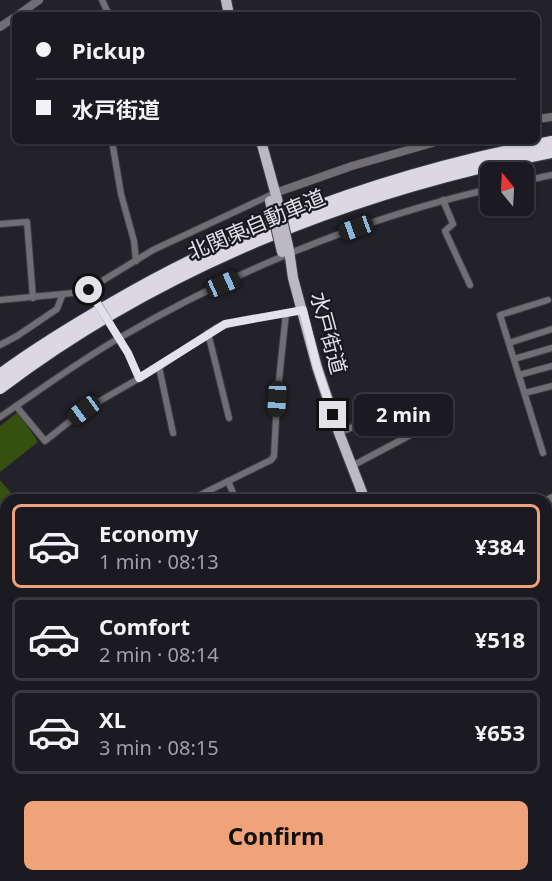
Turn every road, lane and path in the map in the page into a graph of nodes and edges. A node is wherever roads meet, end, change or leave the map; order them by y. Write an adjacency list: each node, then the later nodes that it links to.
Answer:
1 (39, 0): 2 (street)
2 (22, 12)
3 (552, 142): 33 (highway, 北関東自動車道)
4 (113, 144): 15 (street)
5 (262, 144): 11 (main road, 水戸街道)
6 (429, 144): 11 (street)
7 (552, 153): 37 (highway, 北関東自動車道)
8 (552, 175): 9 (street)
9 (534, 179)
10 (480, 191): 12 (street)
11 (273, 197): 14 (main road, 水戸街道, bridge); 15 (street)
12 (443, 200): 14 (street); 16 (street)
13 (0, 224): 19 (street)
14 (286, 253): 22 (main road, 水戸街道); 26 (street)
15 (136, 261): 17 (street)
16 (470, 285)
17 (90, 292): 18 (street); 26 (street, bridge)
18 (62, 296): 19 (street); 28 (street)
19 (33, 298): 20 (street)
20 (0, 300)
21 (548, 300): 27 (street)
22 (303, 310): 23 (street); 45 (main road, 水戸街道)
23 (286, 313): 25 (street); 48 (street)
24 (552, 329): 27 (street)
25 (208, 333): 32 (street); 42 (street)
26 (117, 336): 35 (street); 40 (street)
27 (509, 343): 30 (street)
28 (0, 345)
29 (552, 348): 30 (street)
30 (514, 359): 34 (street)
31 (552, 366): 34 (street)
32 (159, 367): 35 (street); 44 (street)
33 (0, 375)
34 (519, 375): 38 (street)
35 (139, 378): 40 (street)
36 (552, 386): 38 (street)
37 (0, 388)
38 (525, 393): 46 (street)
39 (415, 400): 45 (street)
40 (16, 406): 41 (street)
41 (0, 417)
42 (229, 418)
43 (418, 430): 47 (street)
44 (173, 433)
45 (339, 433): 47 (main road, 水戸街道)
46 (543, 453)
47 (352, 466): 51 (main road, 水戸街道)
48 (228, 481): 49 (street); 50 (street)
49 (202, 494)
50 (233, 494)
51 (363, 494)

